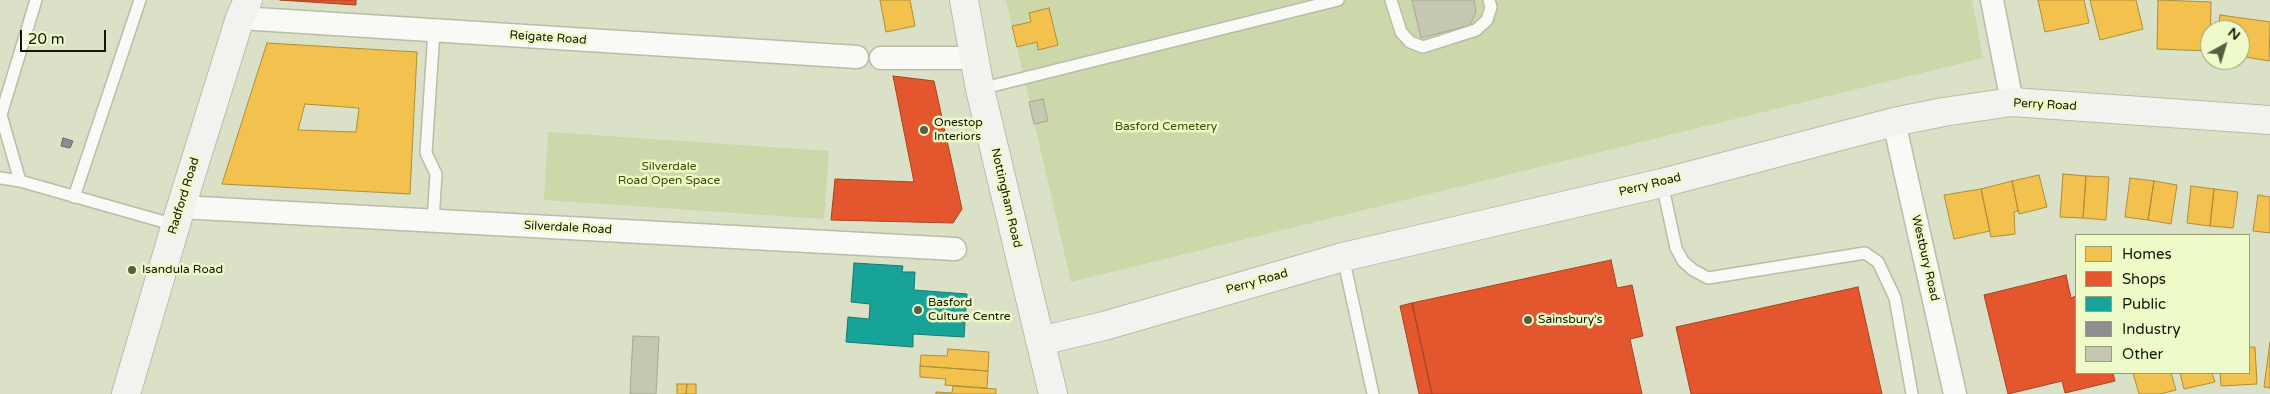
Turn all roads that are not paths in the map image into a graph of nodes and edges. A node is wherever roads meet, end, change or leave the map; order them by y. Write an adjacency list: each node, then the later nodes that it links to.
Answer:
1 (36, 0): 17 (lane)
2 (140, 0): 21 (lane)
3 (964, 0): 12 (street, Nottingham Road)
4 (1338, 0): 13 (lane)
5 (1391, 0): 6 (lane)
6 (1489, 0)
7 (1992, 0): 14 (street)
8 (244, 9): 9 (street, Reigate Road); 22 (street, Radford Road)
9 (434, 31): 10 (street, Reigate Road); 23 (lane)
10 (857, 57)
11 (881, 58): 12 (street)
12 (974, 58): 13 (street, Nottingham Road)
13 (980, 89): 26 (street, Nottingham Road)
14 (2012, 102): 15 (street, Perry Road); 16 (street, Perry Road)
15 (2270, 120)
16 (1894, 122): 20 (street, Perry Road); 31 (street, Westbury Road)
17 (3, 134): 19 (lane)
18 (0, 178): 19 (lane)
19 (20, 181): 21 (lane)
20 (1662, 183): 25 (street, Perry Road); 30 (lane)
21 (74, 197): 22 (lane)
22 (178, 216): 23 (street, Silverdale Road); 27 (street, Radford Road)
23 (434, 220): 24 (street, Silverdale Road)
24 (955, 249)
25 (1343, 257): 26 (street, Perry Road); 29 (lane)
26 (1040, 341): 28 (street, Nottingham Road)
27 (126, 394)
28 (1053, 394)
29 (1373, 394)
30 (1912, 394)
31 (1955, 394)

